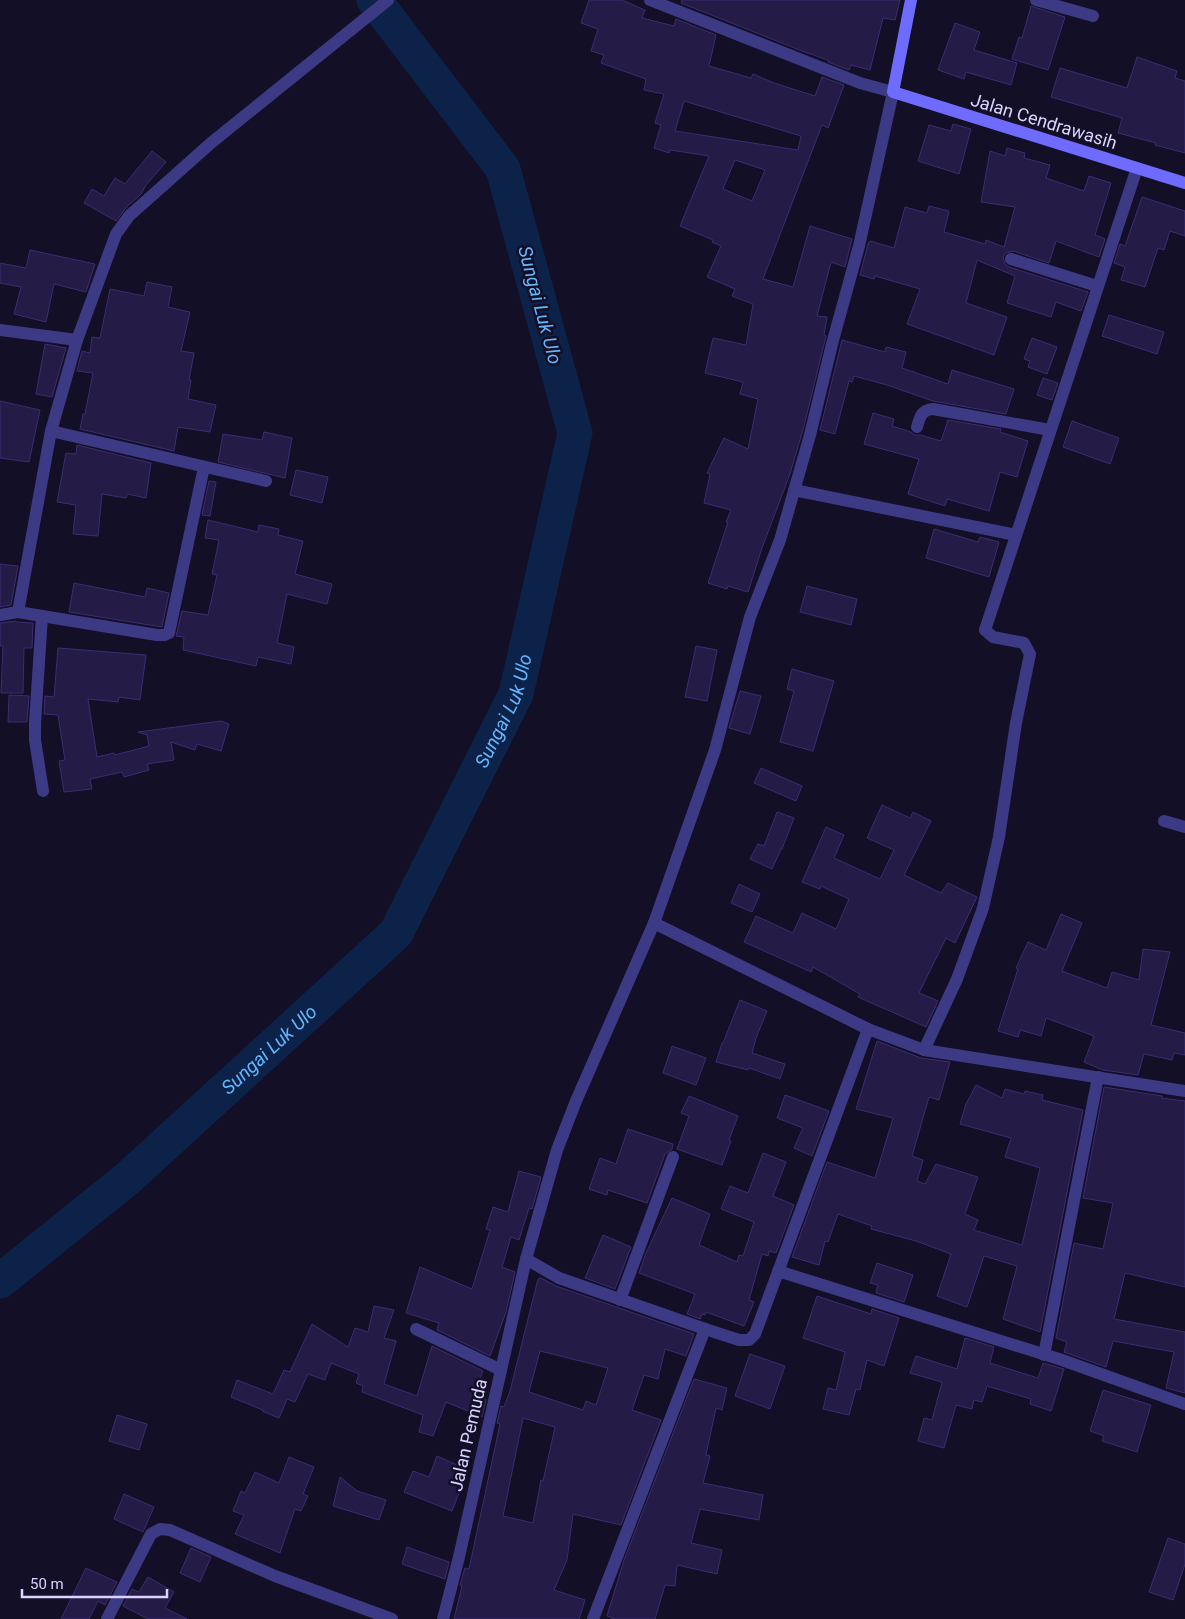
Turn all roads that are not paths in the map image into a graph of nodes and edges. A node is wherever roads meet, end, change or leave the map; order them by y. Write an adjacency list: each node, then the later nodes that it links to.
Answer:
1 (388, 0): 12 (street)
2 (650, 0): 6 (street)
3 (911, 0): 6 (main road)
4 (1036, 0): 5 (street)
5 (1093, 16)
6 (893, 92): 7 (main road, Jalan Cendrawasih); 18 (street, Jalan Pemuda)
7 (1137, 168): 8 (main road, Jalan Cendrawasih); 10 (street)
8 (1185, 183)
9 (1012, 259): 10 (street)
10 (1097, 286): 14 (street)
11 (0, 330): 12 (street)
12 (77, 340): 15 (street)
13 (917, 427): 14 (street)
14 (1050, 430): 19 (street)
15 (52, 431): 16 (street); 20 (street)
16 (204, 466): 17 (street); 22 (street)
17 (266, 481)
18 (794, 490): 19 (street); 26 (street, Jalan Pemuda)
19 (1016, 536): 28 (street)
20 (18, 612): 21 (street); 22 (street)
21 (0, 615)
22 (42, 616): 23 (street)
23 (43, 791)
24 (1164, 821): 25 (street)
25 (1185, 827)
26 (654, 923): 27 (street); 32 (street, Jalan Pemuda)
27 (868, 1029): 28 (street); 33 (street)
28 (924, 1050): 29 (street)
29 (1098, 1077): 30 (street); 37 (street)
30 (1185, 1090)
31 (672, 1157): 34 (street)
32 (526, 1258): 34 (street); 38 (street, Jalan Pemuda)
33 (778, 1271): 35 (street); 37 (street)
34 (620, 1300): 35 (street)
35 (705, 1328): 43 (street)
36 (416, 1329): 38 (street)
37 (1044, 1354): 39 (street)
38 (501, 1370): 42 (street, Jalan Pemuda)
39 (1185, 1404)
40 (107, 1619): 41 (street)
41 (392, 1619)
42 (443, 1619)
43 (593, 1619)

